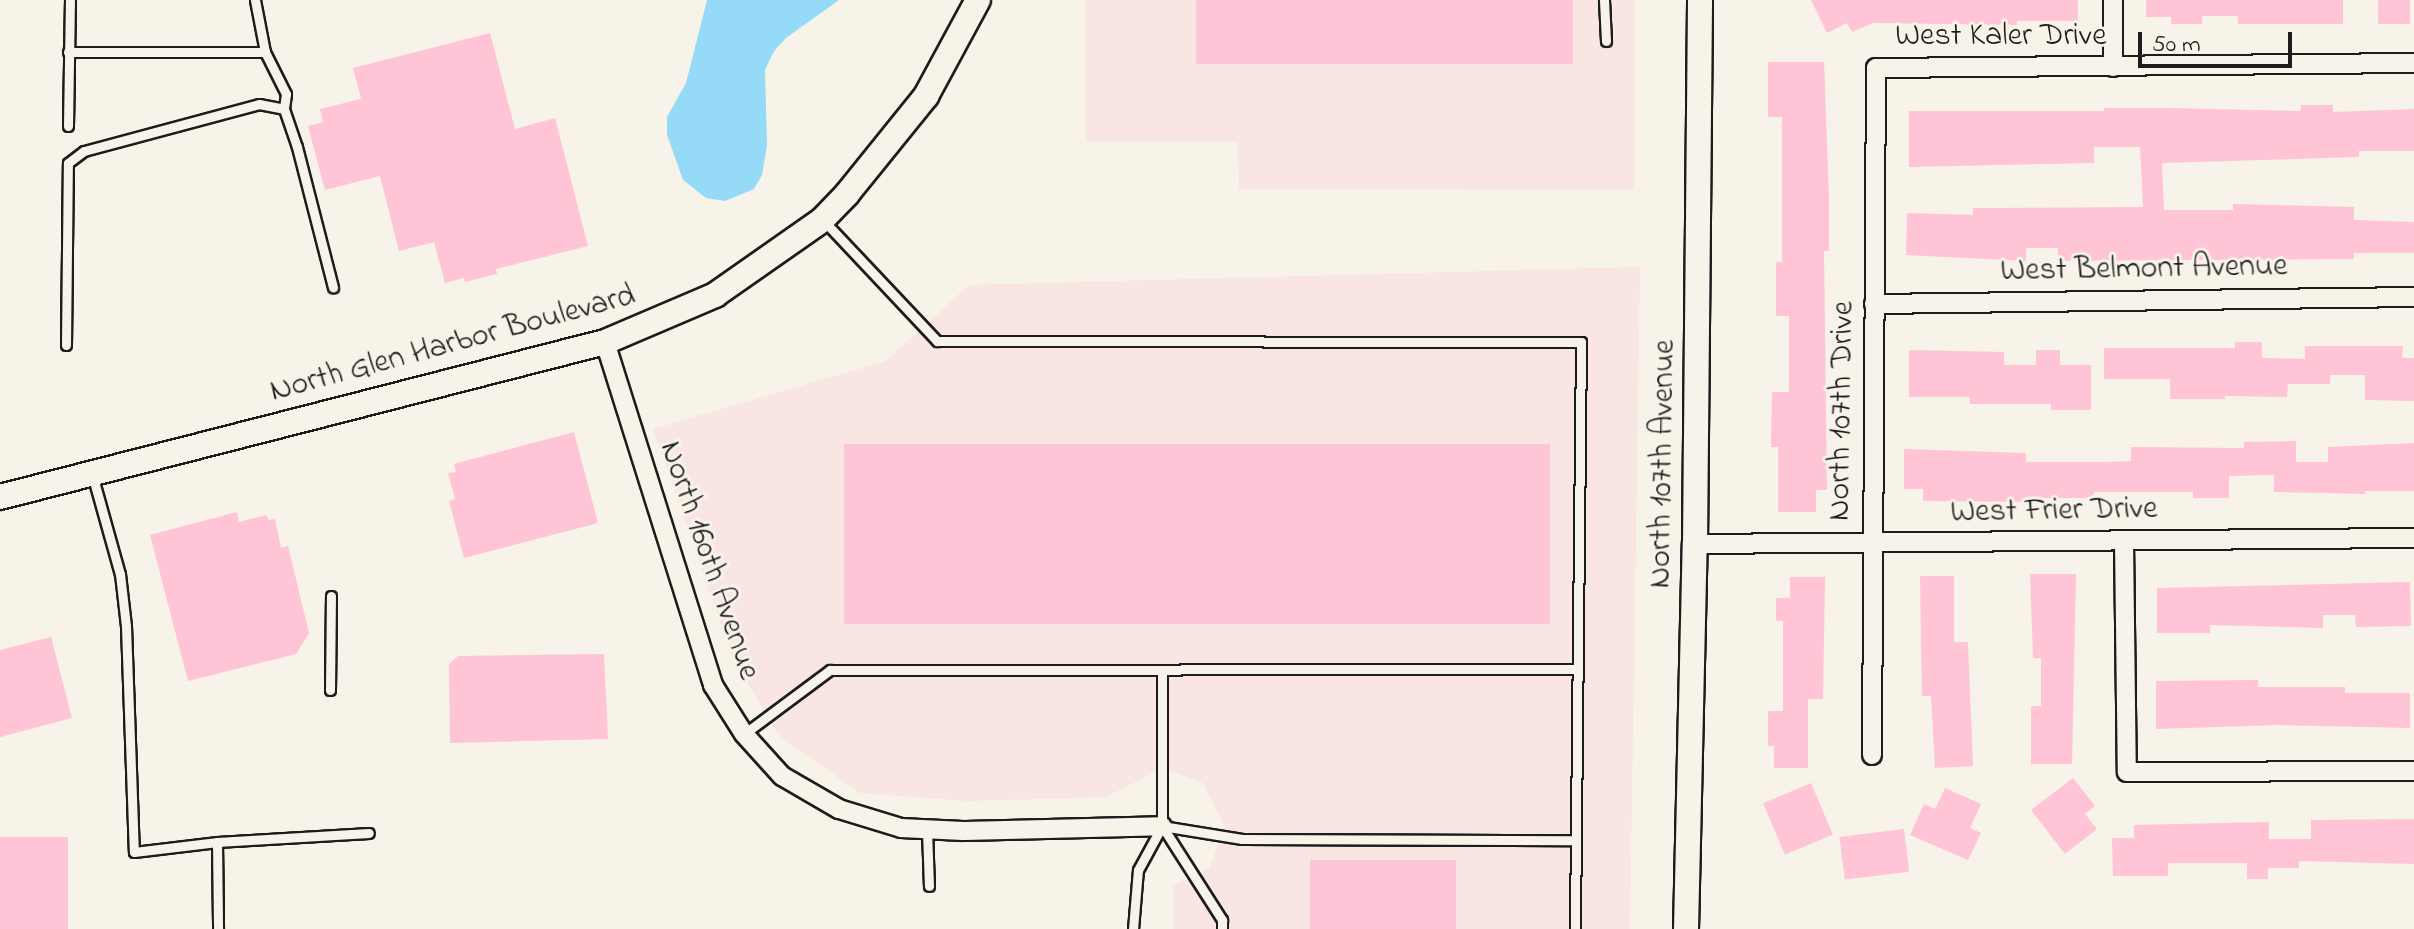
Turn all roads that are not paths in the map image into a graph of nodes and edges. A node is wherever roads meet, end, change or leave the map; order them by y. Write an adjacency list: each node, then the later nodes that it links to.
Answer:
1 (70, 0): 8 (lane)
2 (255, 0): 9 (lane)
3 (978, 0): 15 (main road, North Glen Harbor Boulevard)
4 (1604, 0): 7 (lane)
5 (1700, 0): 25 (main road, North 107th Avenue)
6 (2113, 0): 11 (street)
7 (1606, 41)
8 (68, 52): 9 (lane); 14 (lane)
9 (265, 52): 13 (lane)
10 (2414, 63): 11 (street, West Kaler Drive)
11 (2113, 67): 12 (street, West Kaler Drive)
12 (1876, 68): 18 (street, North 107th Drive)
13 (284, 109): 16 (lane); 20 (lane)
14 (68, 126)
15 (822, 220): 19 (main road, North Glen Harbor Boulevard); 28 (lane)
16 (333, 287)
17 (2414, 297): 18 (street, West Belmont Avenue)
18 (1874, 304): 26 (street, North 107th Drive)
19 (605, 342): 21 (main road, North Glen Harbor Boulevard); 31 (street, North 160th Avenue)
20 (66, 345)
21 (92, 474): 22 (main road, North Glen Harbor Boulevard); 38 (lane)
22 (0, 497)
23 (2414, 538): 24 (street, West Frier Drive)
24 (2124, 541): 26 (street, West Frier Drive); 33 (street)
25 (1695, 544): 26 (street, West Frier Drive); 44 (main road, North 107th Avenue)
26 (1872, 544): 32 (street, North 107th Drive)
27 (331, 596): 30 (lane)
28 (1578, 669): 29 (lane); 37 (lane)
29 (1162, 670): 31 (lane); 34 (lane)
30 (330, 690)
31 (744, 734): 35 (street, North 160th Avenue)
32 (1872, 755)
33 (2414, 771)
34 (1162, 826): 35 (street, North 160th Avenue); 37 (lane); 41 (lane); 42 (lane)
35 (927, 830): 39 (lane)
36 (369, 833): 38 (lane)
37 (1576, 840): 43 (lane)
38 (217, 842): 40 (lane)
39 (929, 886)
40 (218, 929)
41 (1133, 929)
42 (1222, 929)
43 (1575, 929)
44 (1686, 929)

